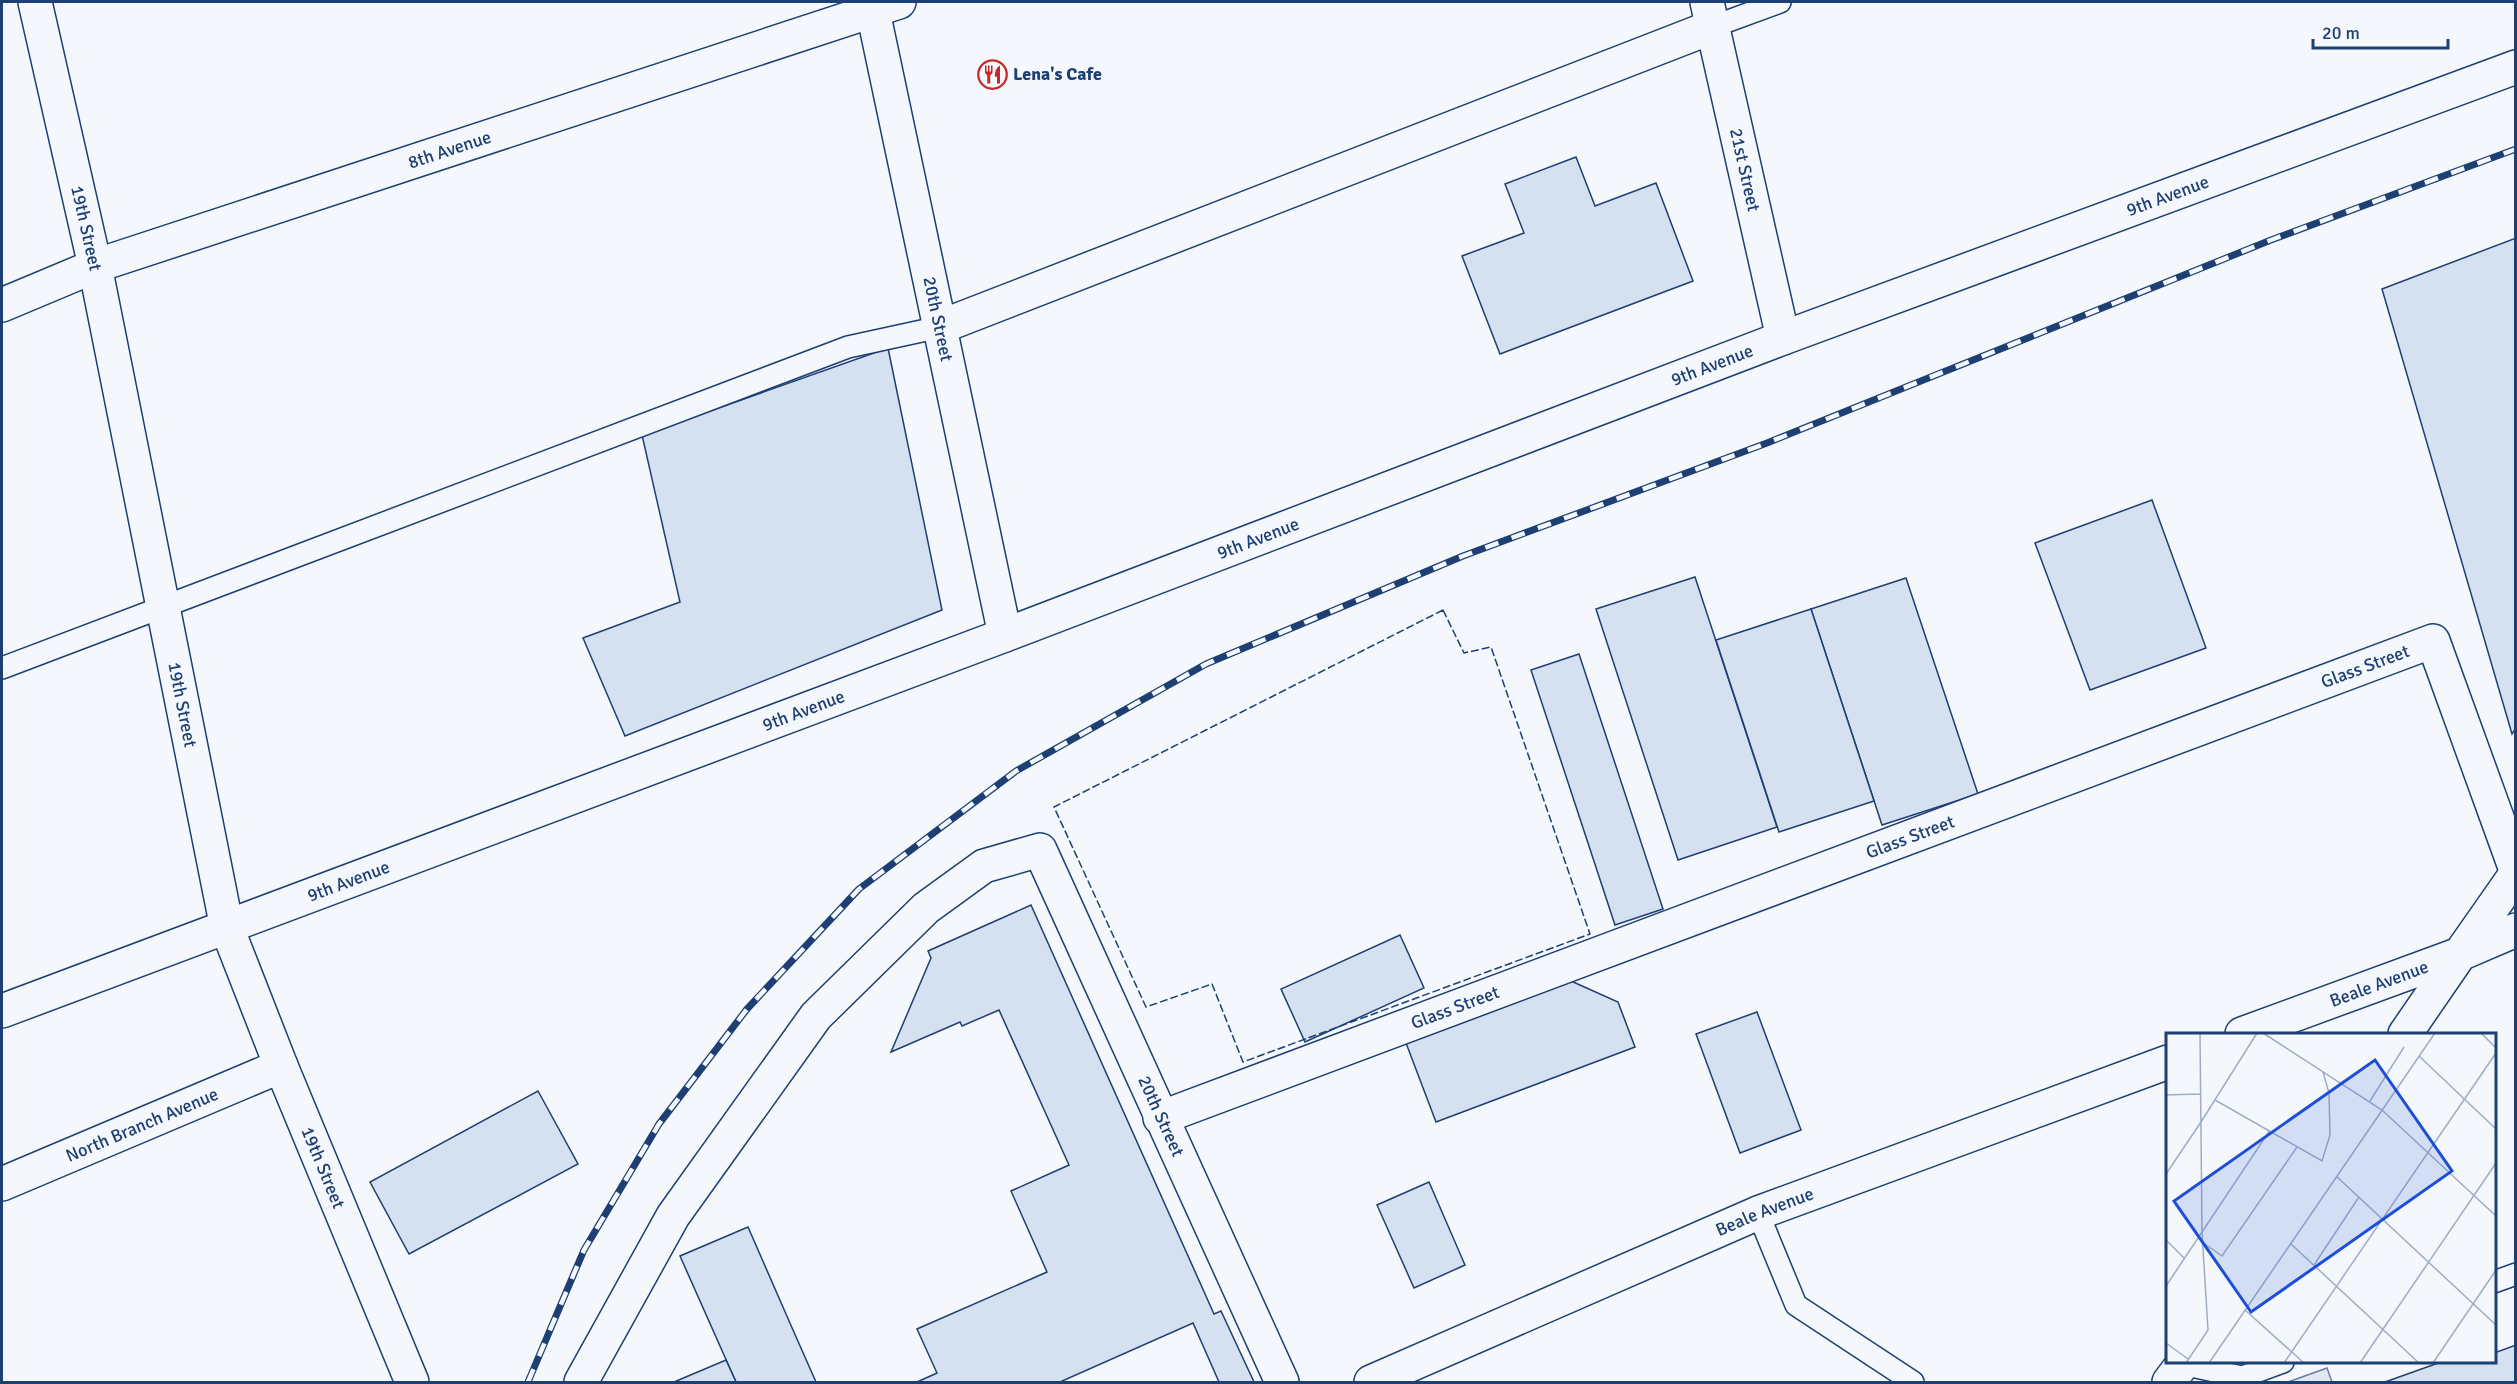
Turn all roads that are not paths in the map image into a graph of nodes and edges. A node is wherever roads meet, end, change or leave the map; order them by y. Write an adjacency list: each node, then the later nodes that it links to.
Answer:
1 (35, 2): 6 (street, 19th Street)
2 (1780, 2): 4 (lane)
3 (881, 5): 6 (street, 8th Avenue); 8 (street, 20th Street)
4 (1709, 14): 8 (street); 9 (street, 21st Street)
5 (2516, 67): 9 (street, 9th Avenue)
6 (95, 266): 7 (street, 8th Avenue); 10 (street, 19th Street)
7 (2, 305)
8 (940, 327): 10 (lane); 11 (street, 20th Street)
9 (1783, 338): 11 (street, 9th Avenue)
10 (163, 608): 12 (lane); 14 (street, 19th Street)
11 (1005, 635): 14 (street, 9th Avenue)
12 (2, 668)
13 (2516, 872): 16 (street); 22 (street, Glass Street)
14 (227, 928): 17 (street, 9th Avenue); 21 (street, 19th Street)
15 (2516, 930): 16 (street, Beale Avenue)
16 (2460, 954): 18 (street, Beale Avenue); 19 (street)
17 (2, 1011)
18 (2247, 1033)
19 (2406, 1033)
20 (2166, 1063): 24 (street, Beale Avenue)
21 (281, 1066): 23 (street, North Branch Avenue); 29 (street, 19th Street)
22 (1160, 1118): 30 (street, 20th Street); 31 (street, 20th Street)
23 (2, 1184)
24 (1758, 1213): 32 (street, Beale Avenue); 33 (lane)
25 (2516, 1274): 26 (lane)
26 (2496, 1281)
27 (2280, 1363): 28 (lane)
28 (2178, 1370)
29 (412, 1383)
30 (581, 1383)
31 (1282, 1383)
32 (1371, 1383)
33 (1913, 1383)

